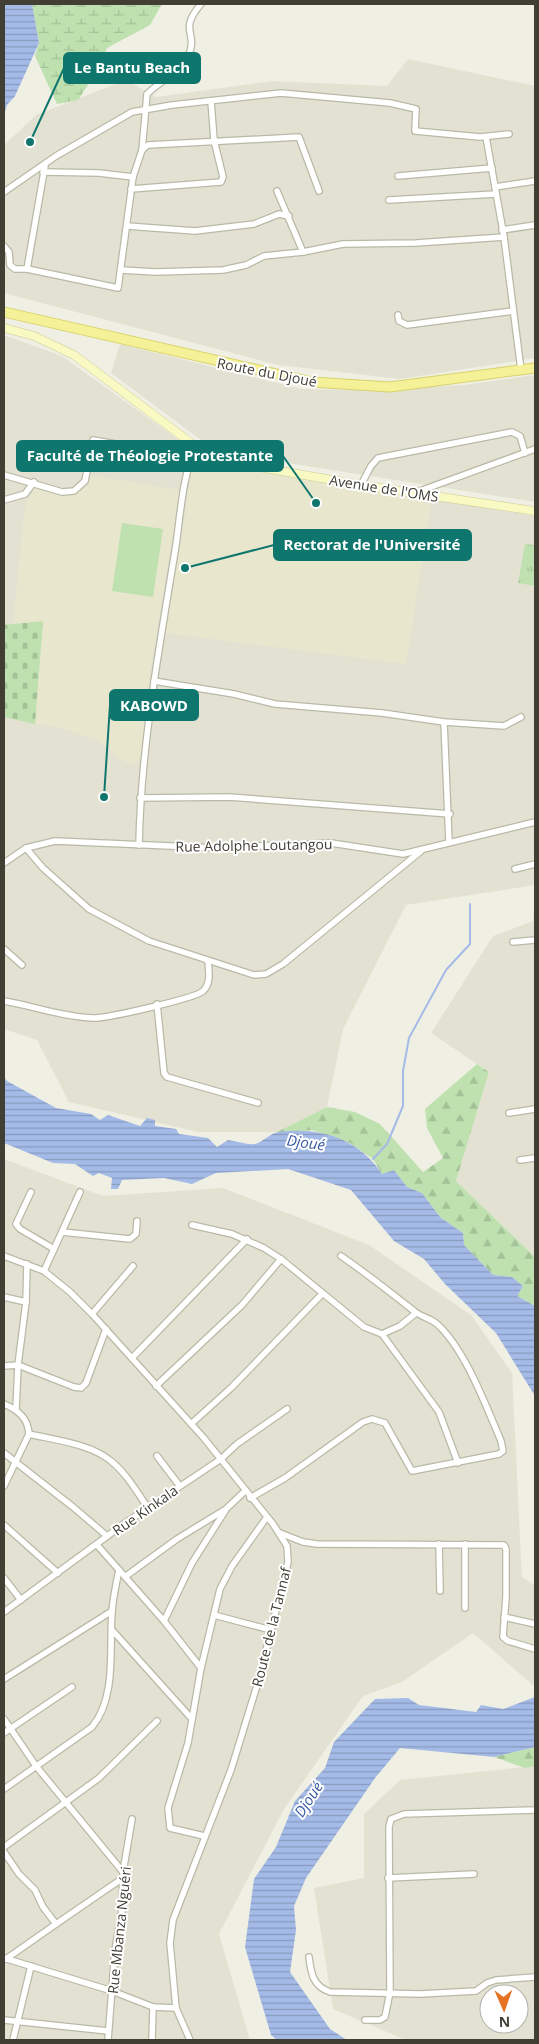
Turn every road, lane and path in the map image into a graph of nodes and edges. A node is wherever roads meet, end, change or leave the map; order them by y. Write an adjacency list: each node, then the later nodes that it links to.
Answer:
1 (201, 4): 3 (street)
2 (211, 101): 3 (street); 5 (street); 6 (street)
3 (144, 110): 7 (street); 9 (street)
4 (509, 134): 5 (street)
5 (486, 137): 8 (street)
6 (214, 140): 7 (street); 14 (street); 15 (street)
7 (142, 150): 11 (street)
8 (492, 168): 10 (street); 13 (street)
9 (44, 169): 11 (street); 16 (street); 27 (street)
10 (398, 176)
11 (133, 177): 14 (street)
12 (535, 181): 13 (street)
13 (495, 187): 18 (street)
14 (131, 189): 22 (street)
15 (319, 191)
16 (4, 192)
17 (277, 192): 20 (street)
18 (496, 194): 19 (street); 23 (street)
19 (389, 200)
20 (289, 216): 22 (street); 26 (street)
21 (535, 225): 23 (street)
22 (127, 226): 28 (street)
23 (502, 230): 24 (street)
24 (504, 237): 26 (street); 29 (street)
25 (4, 246): 27 (street)
26 (303, 252): 28 (street)
27 (27, 268): 28 (street)
28 (121, 270)
29 (512, 311): 31 (street); 34 (street)
30 (4, 312): 34 (main road, Route du Djoué)
31 (398, 315)
32 (4, 328): 35 (street, Avenue de l'OMS)
33 (535, 368): 34 (main road, Route du Djoué)
34 (521, 370)
35 (196, 449): 38 (street); 41 (street, Avenue de l'OMS)
36 (534, 450): 37 (street)
37 (525, 453): 41 (street); 42 (street)
38 (191, 457): 40 (street); 45 (street)
39 (4, 475): 40 (street)
40 (34, 482): 43 (street)
41 (362, 485): 42 (street, Avenue de l'OMS)
42 (415, 493): 44 (street, Avenue de l'OMS)
43 (4, 500)
44 (535, 510)
45 (154, 681): 47 (street); 48 (street)
46 (521, 717): 47 (street)
47 (444, 722): 49 (street)
48 (140, 798): 49 (street); 52 (street)
49 (450, 814): 51 (street)
50 (535, 822): 51 (street, Rue Adolphe Loutangou)
51 (449, 842): 54 (street, Rue Adolphe Loutangou)
52 (139, 845): 53 (street, Rue Adolphe Loutangou); 54 (street, Rue Adolphe Loutangou)
53 (26, 848): 55 (street, Rue Adolphe Loutangou); 61 (street)
54 (421, 851): 61 (street)
55 (4, 863)
56 (535, 864): 57 (street)
57 (515, 869)
58 (535, 940): 59 (street)
59 (513, 942)
60 (4, 949): 62 (street)
61 (208, 962): 64 (street)
62 (22, 965)
63 (4, 1001): 64 (street)
64 (157, 1004): 65 (street)
65 (258, 1103)
66 (535, 1109): 67 (street)
67 (509, 1114)
68 (535, 1158): 69 (street)
69 (520, 1160)
70 (32, 1192): 76 (street)
71 (80, 1192): 74 (street)
72 (137, 1221): 74 (street)
73 (192, 1225): 75 (street)
74 (62, 1232): 76 (street)
75 (247, 1240): 79 (street); 90 (street)
76 (54, 1249): 82 (street)
77 (4, 1256): 80 (street, Route de la Tannaf)
78 (341, 1256): 86 (street)
79 (281, 1259): 83 (street); 93 (street)
80 (27, 1264): 82 (street, Route de la Tannaf); 85 (street)
81 (133, 1266): 87 (street)
82 (44, 1271): 87 (street, Route de la Tannaf)
83 (322, 1294): 89 (street); 97 (street)
84 (4, 1297): 85 (street)
85 (26, 1302): 91 (street)
86 (416, 1313): 89 (street); 102 (street)
87 (92, 1314): 88 (street, Route de la Tannaf)
88 (106, 1330): 90 (street, Route de la Tannaf); 91 (street)
89 (382, 1334): 102 (street)
90 (132, 1358): 93 (street, Route de la Tannaf)
91 (18, 1365): 92 (street); 95 (street)
92 (4, 1366)
93 (156, 1386): 97 (street, Route de la Tannaf)
94 (4, 1404): 95 (street)
95 (16, 1409): 98 (street)
96 (287, 1409): 101 (street, Rue Kinkala)
97 (192, 1424): 101 (street, Route de la Tannaf)
98 (29, 1434): 103 (street); 108 (street)
99 (4, 1453): 103 (street)
100 (157, 1456): 104 (street)
101 (221, 1459): 104 (street, Rue Kinkala); 106 (street, Route de la Tannaf)
102 (458, 1463): 107 (street)
103 (15, 1464): 105 (street); 113 (street)
104 (179, 1485): 108 (street, Rue Kinkala)
105 (4, 1486)
106 (245, 1492): 107 (street, Route de la Tannaf); 109 (street)
107 (250, 1498): 110 (street, Route de la Tannaf)
108 (148, 1508): 113 (street, Rue Kinkala)
109 (226, 1510): 119 (street); 128 (street)
110 (267, 1517): 112 (street, Route de la Tannaf); 126 (street)
111 (4, 1525): 118 (street)
112 (280, 1533): 114 (street); 131 (street, Route de la Tannaf)
113 (107, 1536): 116 (street, Rue Kinkala)
114 (439, 1544): 115 (street); 121 (street)
115 (464, 1544): 123 (street); 127 (street)
116 (97, 1545): 117 (street); 118 (street, Rue Kinkala)
117 (119, 1570): 119 (street); 125 (street)
118 (58, 1574): 122 (street, Rue Kinkala)
119 (126, 1576): 128 (street)
120 (4, 1578): 122 (street)
121 (440, 1591)
122 (21, 1600): 124 (street, Rue Kinkala)
123 (466, 1608)
124 (4, 1612)
125 (112, 1612): 130 (street); 134 (street)
126 (214, 1615): 131 (street); 133 (street)
127 (504, 1617): 129 (street); 132 (street)
128 (164, 1621): 133 (street)
129 (535, 1624)
130 (112, 1630): 137 (street); 141 (street)
131 (271, 1630): 146 (street, Route de la Tannaf)
132 (535, 1649)
133 (201, 1668): 137 (street)
134 (4, 1679)
135 (72, 1687): 139 (street)
136 (4, 1719): 139 (street)
137 (192, 1719): 146 (street)
138 (157, 1721): 143 (street)
139 (10, 1729): 140 (street); 141 (street)
140 (4, 1733)
141 (36, 1766): 142 (street); 143 (street)
142 (4, 1790)
143 (66, 1803): 147 (street); 150 (street)
144 (535, 1810): 151 (street)
145 (132, 1819): 150 (street, Rue Mbanza Nguéri)
146 (204, 1836): 160 (street, Route de la Tannaf)
147 (4, 1848)
148 (4, 1852): 152 (street)
149 (474, 1874): 151 (street)
150 (123, 1875): 152 (street); 157 (street, Rue Mbanza Nguéri)
151 (388, 1878): 158 (street)
152 (56, 1924): 154 (street)
153 (309, 1957): 158 (street)
154 (5, 1958): 155 (street)
155 (31, 1966): 157 (street); 163 (street)
156 (535, 1977): 158 (street)
157 (112, 1991): 159 (street); 164 (street, Rue Mbanza Nguéri)
158 (390, 1992): 162 (street)
159 (153, 2007): 160 (street); 167 (street)
160 (176, 2008): 168 (street, Route de la Tannaf)
161 (4, 2020): 163 (street)
162 (365, 2020)
163 (18, 2023): 164 (street); 165 (street)
164 (108, 2032): 166 (street, Rue Mbanza Nguéri)
165 (13, 2040)
166 (108, 2040)
167 (152, 2040)
168 (190, 2040)

